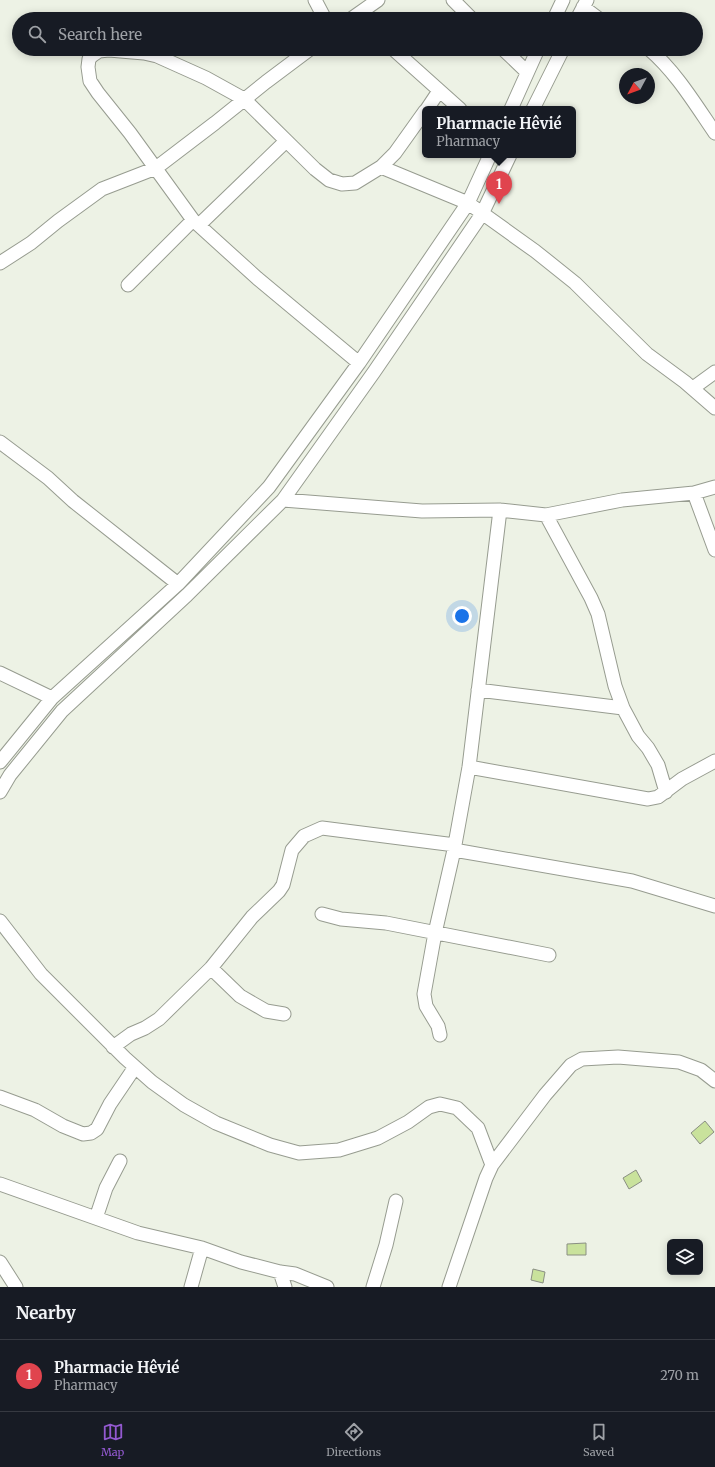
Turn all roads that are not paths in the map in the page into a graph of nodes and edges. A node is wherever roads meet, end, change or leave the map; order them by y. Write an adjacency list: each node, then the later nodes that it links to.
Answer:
1 (315, 0): 7 (street)
2 (378, 0): 8 (street)
3 (453, 0): 9 (street)
4 (549, 0): 6 (street)
5 (585, 4): 10 (street)
6 (559, 9)
7 (321, 12)
8 (363, 12)
9 (465, 12)
10 (592, 12)
11 (92, 56): 32 (street)
12 (157, 56): 21 (street)
13 (301, 56): 21 (street)
14 (401, 56): 20 (street)
15 (510, 56): 19 (street)
16 (535, 56): 19 (street)
17 (560, 56): 25 (street)
18 (657, 56): 27 (street)
19 (527, 72): 24 (street)
20 (439, 91): 22 (street); 23 (street)
21 (244, 99): 28 (street); 32 (street)
22 (429, 106)
23 (456, 106)
24 (511, 106)
25 (534, 106)
26 (422, 116): 31 (street)
27 (715, 133)
28 (286, 141): 31 (street); 35 (street)
29 (489, 158): 33 (street)
30 (509, 158): 34 (street)
31 (381, 167): 33 (street)
32 (156, 168): 35 (street); 36 (street)
33 (468, 203): 34 (street); 38 (street)
34 (482, 214): 40 (street); 45 (street)
35 (196, 223): 37 (street); 38 (street)
36 (0, 262)
37 (128, 285)
38 (359, 363): 49 (street)
39 (715, 372): 40 (street)
40 (693, 388): 41 (street)
41 (715, 408)
42 (0, 442): 49 (street)
43 (715, 488): 44 (street)
44 (694, 493): 47 (street); 48 (street)
45 (283, 500): 46 (street); 57 (street)
46 (500, 510): 47 (street); 51 (street)
47 (546, 515): 53 (street)
48 (715, 550)
49 (178, 584): 52 (street)
50 (0, 673): 52 (street)
51 (478, 690): 53 (street); 56 (street)
52 (52, 698): 55 (street)
53 (623, 708): 58 (street)
54 (715, 761): 58 (street)
55 (0, 762)
56 (469, 767): 58 (street); 59 (street)
57 (0, 792)
58 (666, 792)
59 (455, 848): 60 (street); 63 (street); 65 (street)
60 (715, 906)
61 (322, 914): 63 (street)
62 (0, 920): 68 (street)
63 (435, 933): 64 (street); 67 (street)
64 (549, 955)
65 (211, 968): 66 (street); 68 (street)
66 (284, 1014)
67 (440, 1035)
68 (113, 1047): 69 (street)
69 (135, 1067): 71 (street); 73 (street)
70 (715, 1082): 73 (street)
71 (0, 1097)
72 (120, 1161): 76 (street)
73 (492, 1165): 85 (street)
74 (0, 1184): 76 (street)
75 (396, 1201): 84 (street)
76 (96, 1218): 77 (street)
77 (202, 1248): 79 (street); 81 (street)
78 (0, 1262): 80 (street)
79 (280, 1272): 82 (street); 83 (street)
80 (16, 1287)
81 (191, 1287)
82 (285, 1287)
83 (326, 1287)
84 (374, 1287)
85 (449, 1287)

